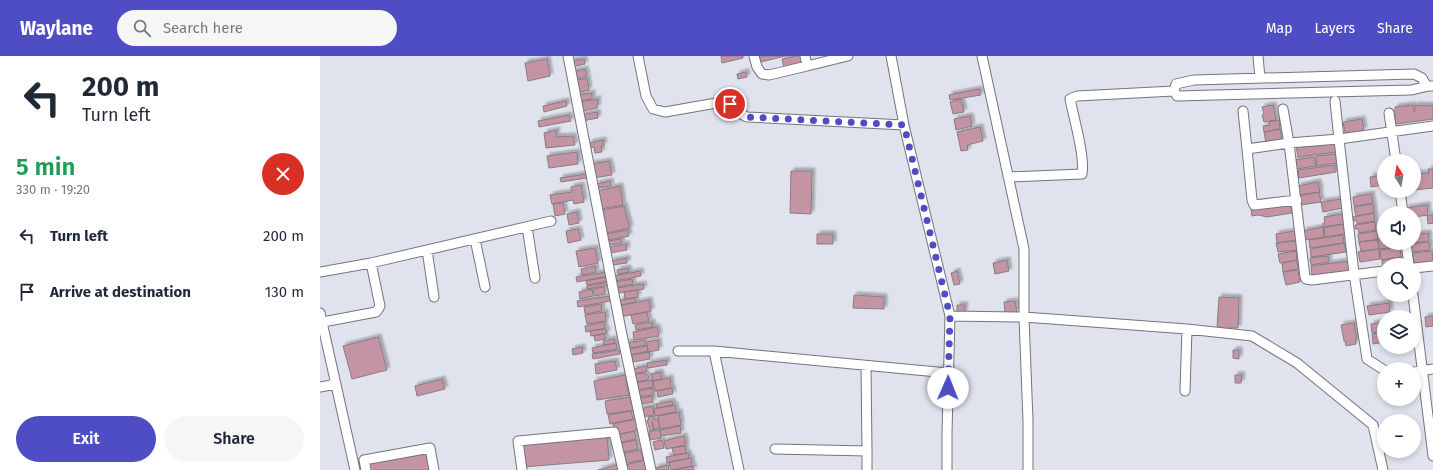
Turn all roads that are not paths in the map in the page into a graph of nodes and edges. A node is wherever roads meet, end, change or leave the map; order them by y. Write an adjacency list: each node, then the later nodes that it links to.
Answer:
1 (568, 56): 65 (street)
2 (638, 56): 17 (street)
3 (754, 56): 9 (street)
4 (805, 56): 9 (street)
5 (848, 56): 9 (street)
6 (891, 56): 17 (street)
7 (982, 56): 24 (street)
8 (1258, 56): 10 (street)
9 (808, 66)
10 (1260, 78): 11 (street); 12 (street)
11 (1429, 86): 12 (street)
12 (1174, 91): 24 (street)
13 (1335, 101): 20 (street)
14 (1283, 109): 21 (street)
15 (1243, 111): 22 (street)
16 (1389, 113): 19 (street)
17 (904, 125): 41 (street)
18 (1433, 126): 19 (street)
19 (1393, 132): 20 (street); 23 (street)
20 (1339, 139): 21 (street); 35 (street)
21 (1289, 143): 22 (street); 25 (street)
22 (1247, 149): 25 (street)
23 (1395, 154)
24 (1008, 177): 42 (street)
25 (1296, 200): 35 (street)
26 (552, 221): 27 (street)
27 (527, 226): 28 (street); 36 (street)
28 (475, 239): 29 (street); 37 (street)
29 (427, 250): 30 (street); 38 (street)
30 (371, 263): 33 (street); 43 (street)
31 (1433, 266): 32 (street)
32 (1421, 267)
33 (320, 272)
34 (1377, 272): 35 (street)
35 (1354, 274): 48 (street)
36 (535, 278)
37 (485, 287)
38 (434, 297)
39 (1413, 302): 47 (street)
40 (320, 313): 43 (street)
41 (950, 316): 42 (street); 52 (street)
42 (1024, 317): 44 (street); 69 (street)
43 (323, 322): 53 (street)
44 (1187, 329): 56 (street); 70 (street)
45 (678, 351): 46 (street)
46 (714, 351): 49 (street); 66 (street)
47 (1417, 362)
48 (1377, 365)
49 (866, 366): 52 (street); 58 (street)
50 (1433, 369): 51 (street)
51 (1421, 371)
52 (948, 373): 68 (street)
53 (336, 384): 54 (street); 60 (street)
54 (320, 387)
55 (1421, 388): 59 (street)
56 (1186, 392)
57 (775, 448): 58 (street)
58 (867, 451): 67 (street)
59 (1433, 456)
60 (355, 470)
61 (366, 470): 62 (street)
62 (434, 470)
63 (522, 470): 64 (street)
64 (623, 470)
65 (651, 470)
66 (739, 470)
67 (867, 470)
68 (947, 470)
69 (1028, 470)
70 (1383, 470)

